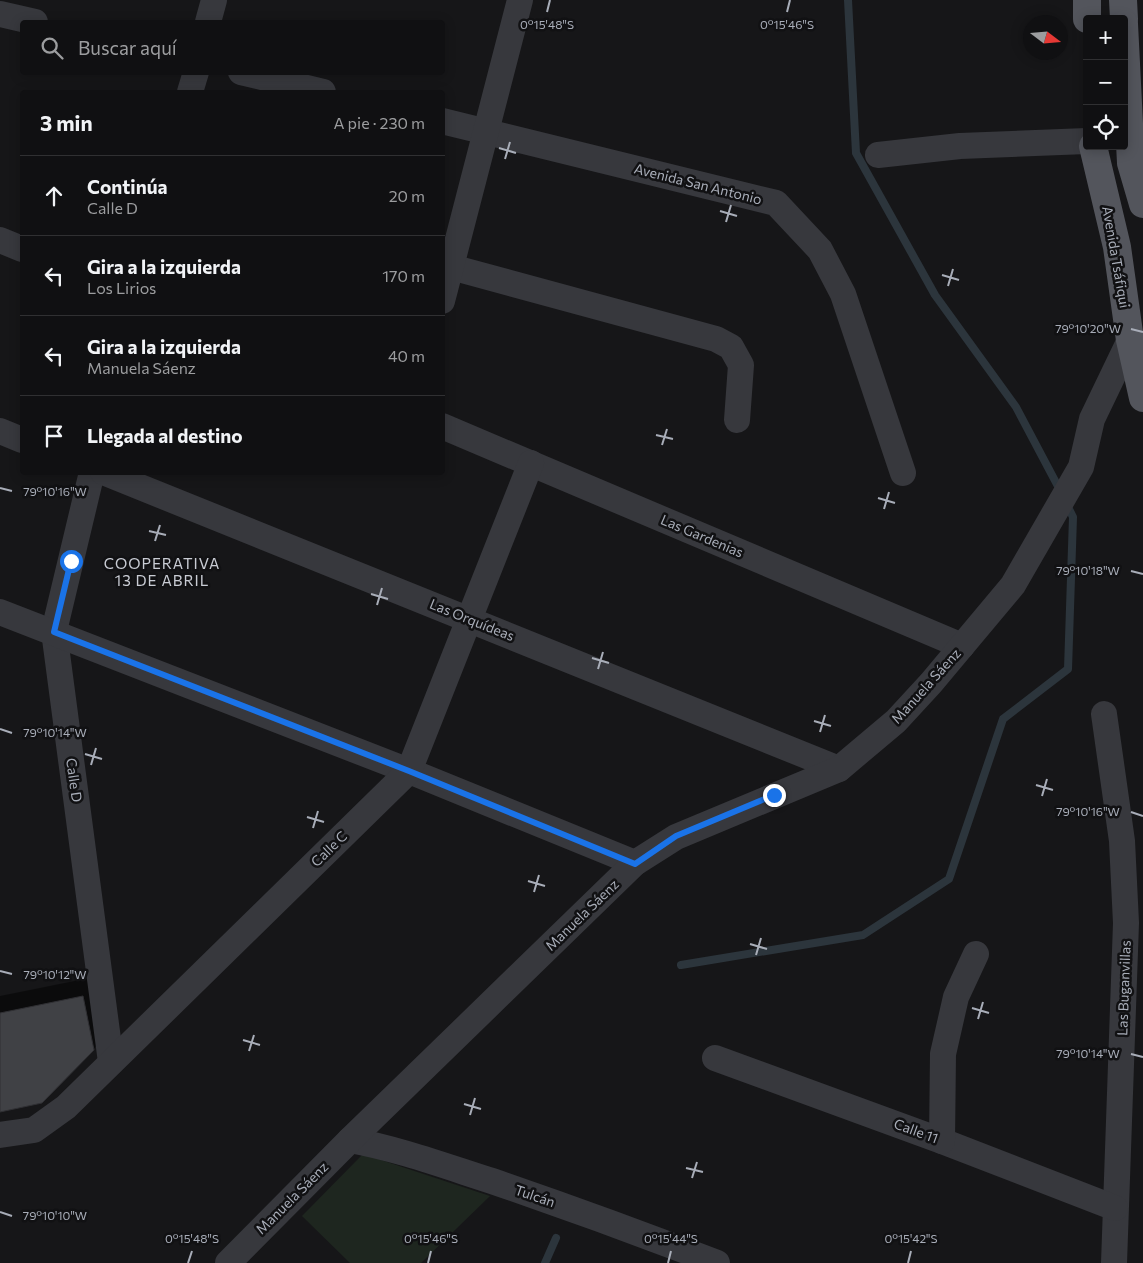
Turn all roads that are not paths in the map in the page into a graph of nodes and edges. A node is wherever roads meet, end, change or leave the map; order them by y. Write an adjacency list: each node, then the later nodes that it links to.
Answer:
1 (214, 0): 9 (street)
2 (520, 0): 16 (street)
3 (1087, 0): 6 (main road)
4 (1123, 0): 7 (main road)
5 (0, 14): 8 (street)
6 (1088, 15)
7 (1124, 15)
8 (26, 20)
9 (209, 20)
10 (1127, 60): 20 (main road)
11 (195, 75): 13 (street)
12 (253, 75): 14 (street)
13 (191, 90)
14 (315, 90)
15 (445, 123): 16 (street, Avenida San Antonio)
16 (487, 132): 24 (street); 33 (street, Avenida San Antonio)
17 (1083, 141): 19 (street)
18 (1094, 150): 26 (main road, Avenida Tsáfiqui)
19 (878, 155)
20 (1137, 162): 21 (main road)
21 (1143, 204)
22 (0, 240): 23 (street)
23 (20, 248)
24 (451, 267): 25 (street); 28 (street)
25 (445, 290)
26 (1130, 340): 27 (main road, Avenida Tsáfiqui); 39 (street, Manuela Sáenz)
27 (1143, 398)
28 (737, 420)
29 (445, 427): 32 (street, Las Gardenias)
30 (0, 431): 31 (street)
31 (20, 439)
32 (531, 463): 37 (street, Calle C); 39 (street, Las Gardenias)
33 (903, 473)
34 (91, 475): 38 (street, Calle D)
35 (110, 475): 37 (street, Las Orquídeas)
36 (0, 612): 38 (street)
37 (470, 620): 41 (street, Las Orquídeas); 42 (street, Calle C)
38 (54, 632): 42 (street); 46 (street, Calle D)
39 (962, 646): 41 (street, Manuela Sáenz)
40 (1104, 714): 50 (street, Las Buganvillas)
41 (840, 769): 43 (street, Manuela Sáenz)
42 (409, 771): 43 (street); 46 (street, Calle C)
43 (635, 864): 48 (street, Manuela Sáenz)
44 (976, 954): 49 (street)
45 (715, 1058): 49 (street, Calle 11)
46 (111, 1062): 47 (street, Calle C)
47 (0, 1136)
48 (350, 1140): 51 (street, Manuela Sáenz); 52 (street, Tulcán)
49 (942, 1140): 50 (street, Calle 11)
50 (1115, 1208): 53 (street, Las Buganvillas)
51 (228, 1263)
52 (717, 1263)
53 (1114, 1263)

